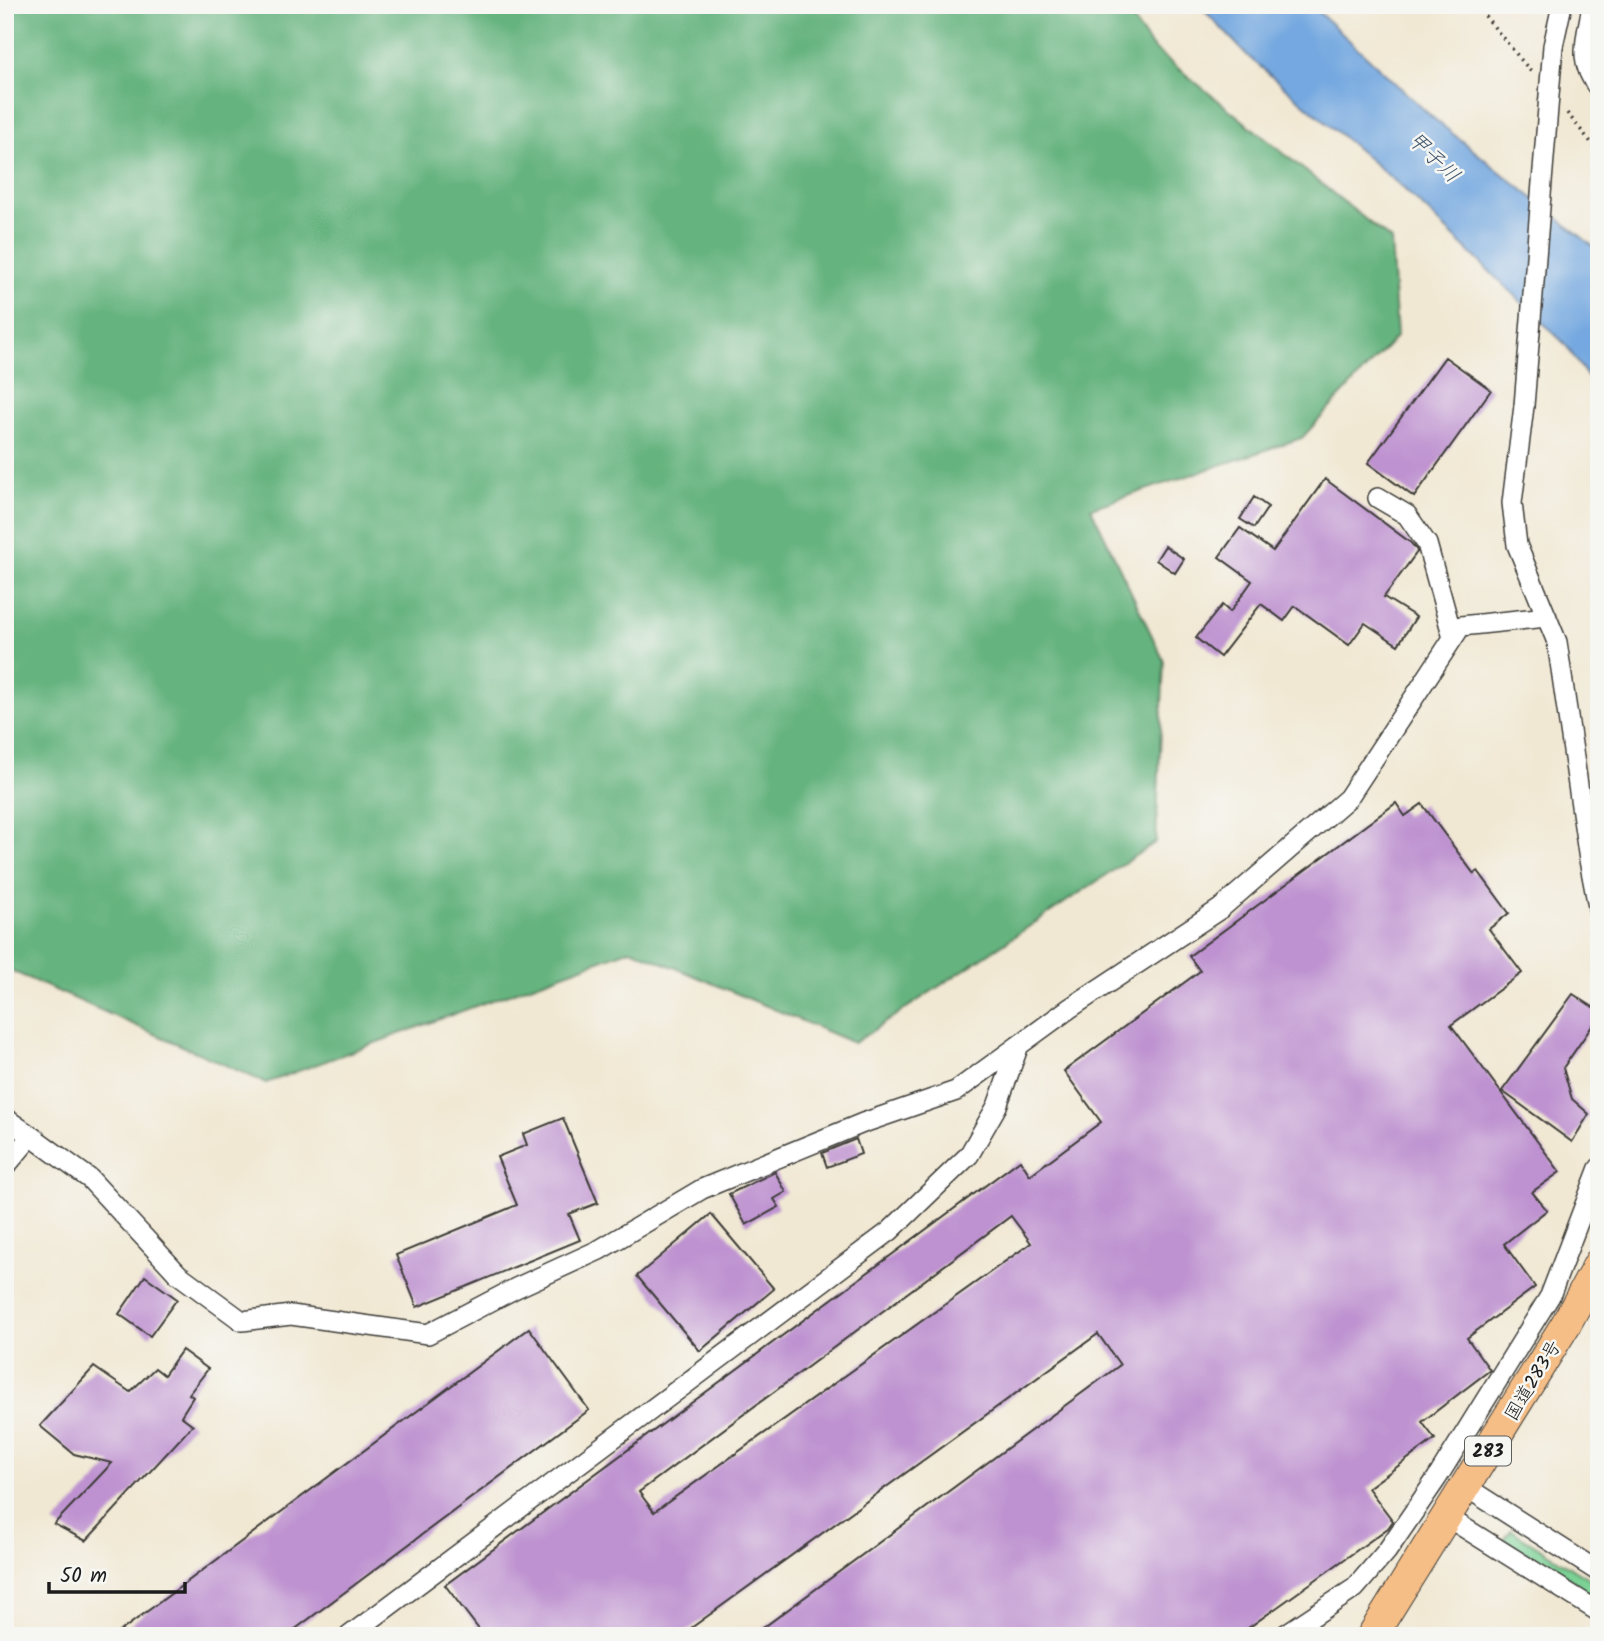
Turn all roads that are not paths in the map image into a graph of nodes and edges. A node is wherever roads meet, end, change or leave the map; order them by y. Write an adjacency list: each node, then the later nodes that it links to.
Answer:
1 (1562, 5): 5 (street, bridge)
2 (1592, 5): 3 (street)
3 (1599, 89)
4 (1378, 498): 6 (street)
5 (1548, 617): 6 (street); 7 (street)
6 (1453, 638): 8 (street)
7 (1599, 912)
8 (1020, 1045): 10 (street); 19 (street)
9 (5, 1118): 10 (street)
10 (31, 1136): 11 (street)
11 (5, 1167)
12 (1599, 1168): 20 (street)
13 (1599, 1263): 15 (highway, 国道283号 / 283)
14 (1599, 1303): 15 (highway, 国道283号 / 283)
15 (1474, 1492): 16 (highway, 国道283号 / 283); 17 (street)
16 (1455, 1522): 18 (street); 21 (highway, 国道283号 / 283); 22 (highway, 国道283号 / 283)
17 (1599, 1572)
18 (1599, 1612)
19 (349, 1636)
20 (1283, 1636)
21 (1372, 1636)
22 (1393, 1636)

